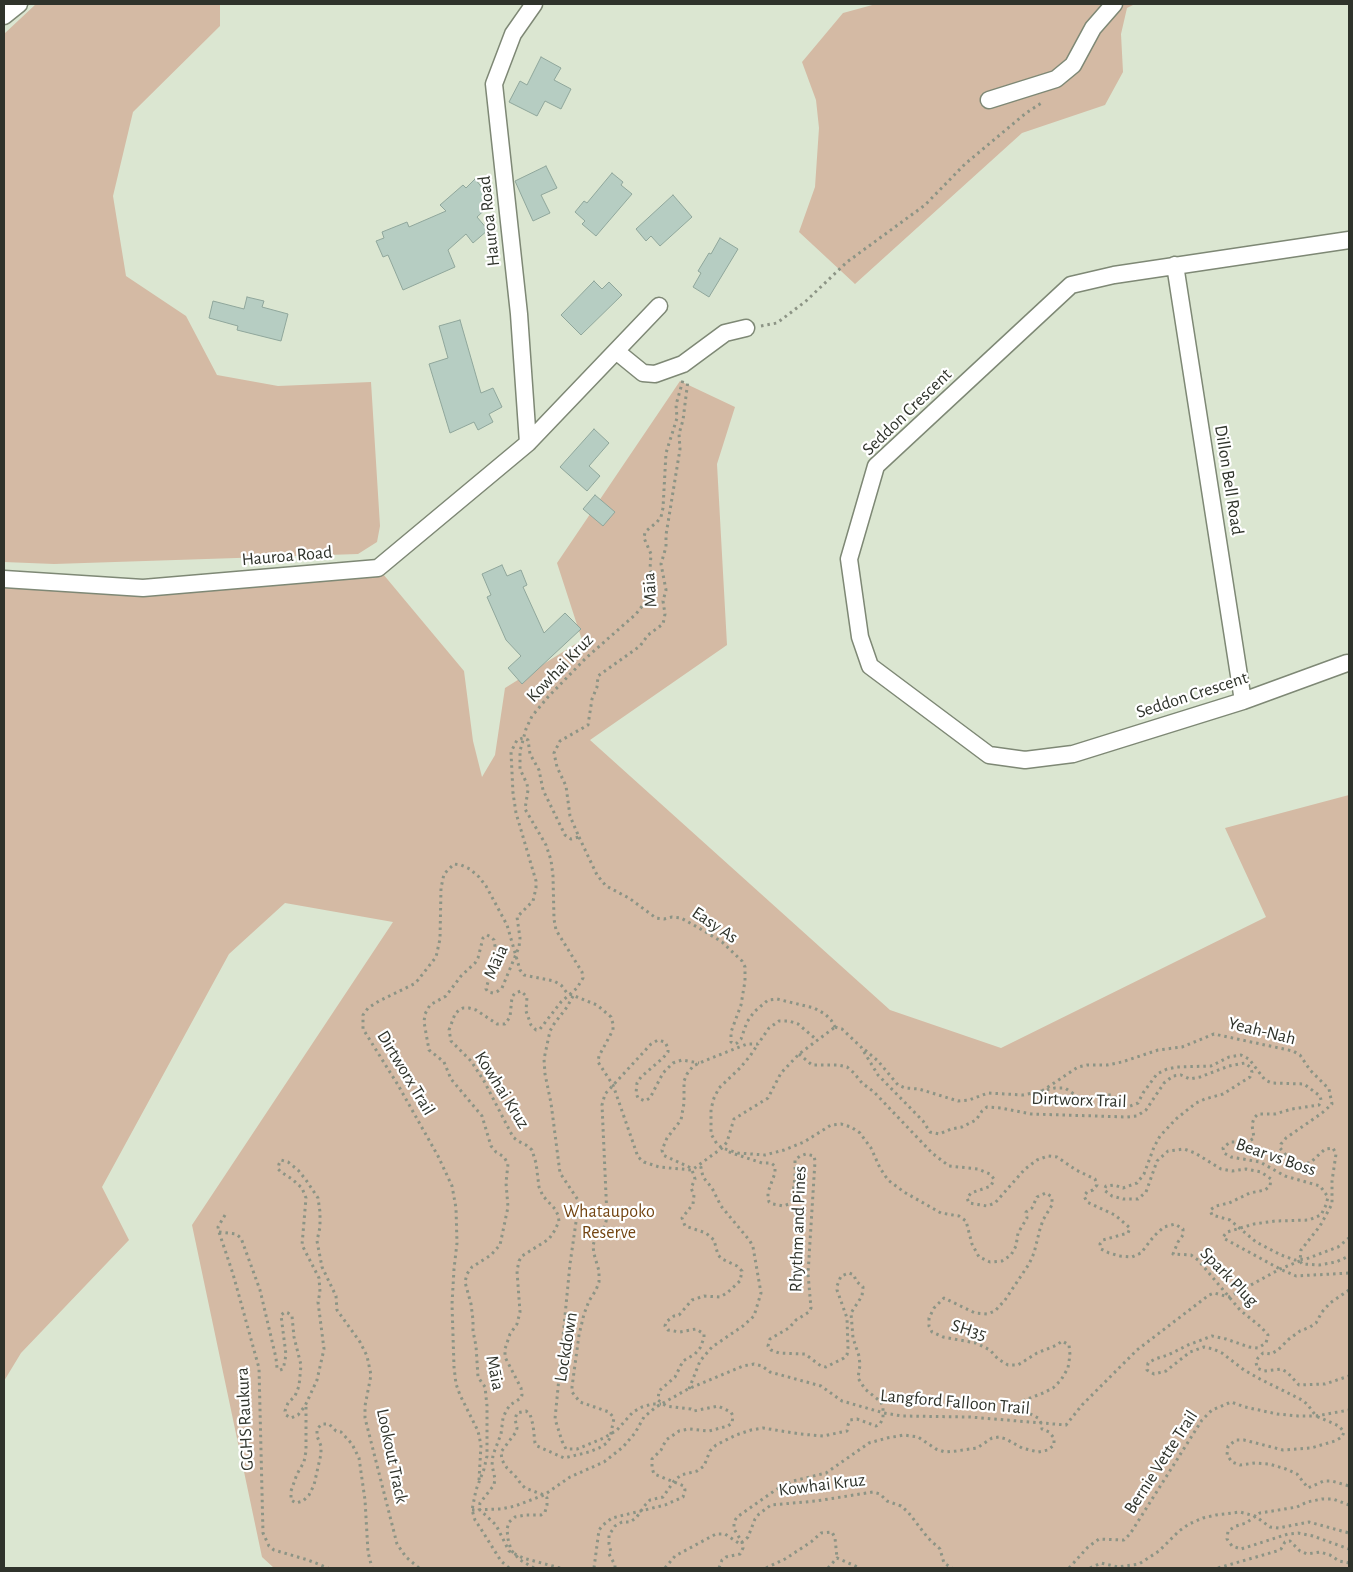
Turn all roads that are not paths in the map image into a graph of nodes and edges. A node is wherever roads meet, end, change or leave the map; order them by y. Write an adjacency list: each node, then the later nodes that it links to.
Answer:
1 (19, 4): 4 (street)
2 (534, 4): 11 (street, Hauroa Road)
3 (1114, 4): 5 (street)
4 (4, 16)
5 (989, 100)
6 (1349, 240): 7 (street, Seddon Crescent)
7 (1175, 265): 14 (street, Dillon Bell Road); 14 (street, Seddon Crescent)
8 (659, 306): 10 (street, Hauroa Road)
9 (746, 328): 10 (street)
10 (616, 351): 11 (street, Hauroa Road)
11 (528, 443): 12 (street, Hauroa Road)
12 (4, 579)
13 (1347, 663): 14 (street, Seddon Crescent)
14 (1243, 701)

